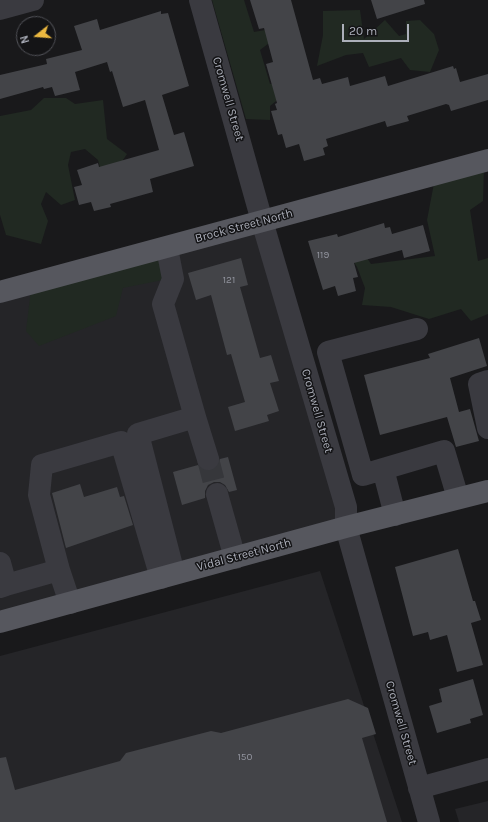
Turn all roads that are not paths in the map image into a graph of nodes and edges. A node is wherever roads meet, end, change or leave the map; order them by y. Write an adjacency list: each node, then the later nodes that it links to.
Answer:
1 (33, 0): 3 (street)
2 (200, 0): 5 (street, Cromwell Street)
3 (0, 9)
4 (488, 160): 5 (main road, Brock Street North)
5 (262, 221): 6 (main road, Brock Street North); 10 (street, Cromwell Street)
6 (167, 248): 7 (main road, Brock Street North); 12 (street)
7 (0, 292)
8 (417, 329): 9 (street)
9 (334, 372): 10 (street); 15 (street)
10 (308, 379): 20 (street, Cromwell Street)
11 (488, 381): 13 (street)
12 (195, 417): 14 (street); 24 (street)
13 (488, 428)
14 (208, 460)
15 (383, 469): 18 (street); 19 (street)
16 (488, 491): 18 (main road, Vidal Street North)
17 (217, 494): 21 (street)
18 (458, 498): 19 (main road, Vidal Street North)
19 (395, 515): 20 (main road, Vidal Street North)
20 (346, 527): 21 (main road, Vidal Street North); 29 (street, Cromwell Street)
21 (235, 558): 24 (main road, Vidal Street North)
22 (0, 563): 25 (street)
23 (59, 570): 24 (street); 25 (street); 26 (street)
24 (168, 576): 26 (main road, Vidal Street North)
25 (3, 586)
26 (70, 603): 27 (main road, Vidal Street North)
27 (0, 622)
28 (488, 769): 29 (street)
29 (419, 788): 30 (street, Cromwell Street)
30 (429, 822)

